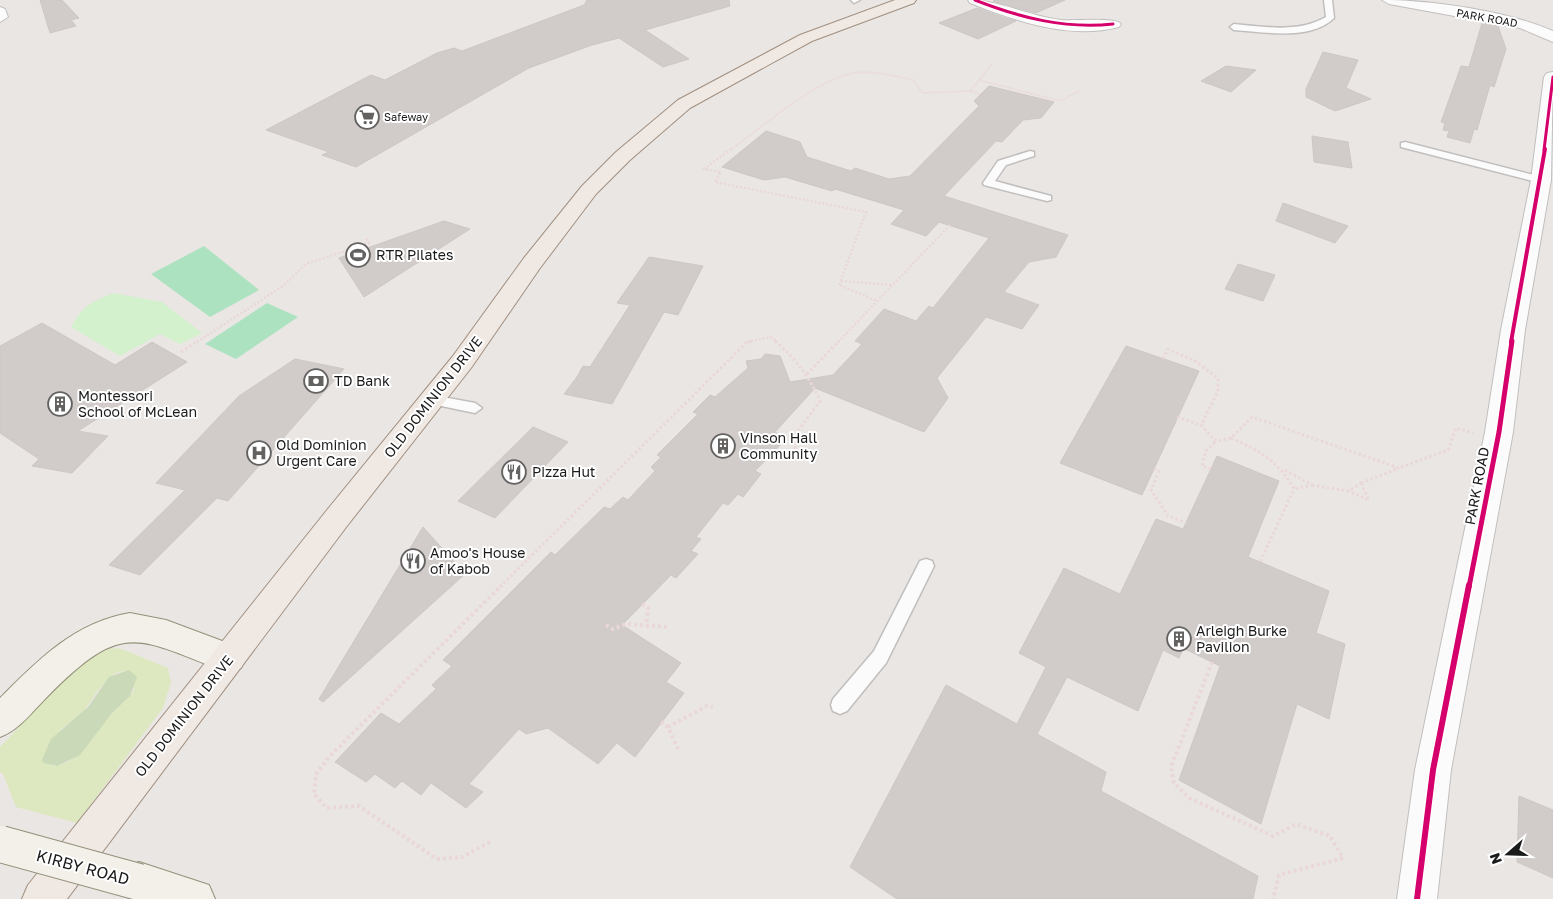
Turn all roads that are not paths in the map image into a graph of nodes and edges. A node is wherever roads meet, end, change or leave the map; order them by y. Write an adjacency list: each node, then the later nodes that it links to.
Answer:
1 (909, 0): 15 (main road, OLD DOMINION DRIVE)
2 (976, 0): 7 (street)
3 (1328, 0): 8 (lane)
4 (1389, 0): 9 (street, PARK ROAD)
5 (0, 12): 6 (street)
6 (0, 16)
7 (1112, 24)
8 (1234, 27)
9 (1548, 32)
10 (1553, 77): 13 (street, PARK ROAD)
11 (1405, 145): 13 (lane)
12 (1030, 154): 14 (lane)
13 (1541, 180): 24 (street, PARK ROAD)
14 (1048, 198)
15 (432, 400): 16 (lane); 18 (main road, OLD DOMINION DRIVE)
16 (475, 408)
17 (926, 566): 19 (lane)
18 (229, 658): 20 (main road); 22 (main road, OLD DOMINION DRIVE)
19 (840, 705)
20 (0, 721)
21 (1, 844): 23 (main road, KIRBY ROAD, bridge)
22 (42, 899)
23 (195, 899)
24 (1417, 899)

